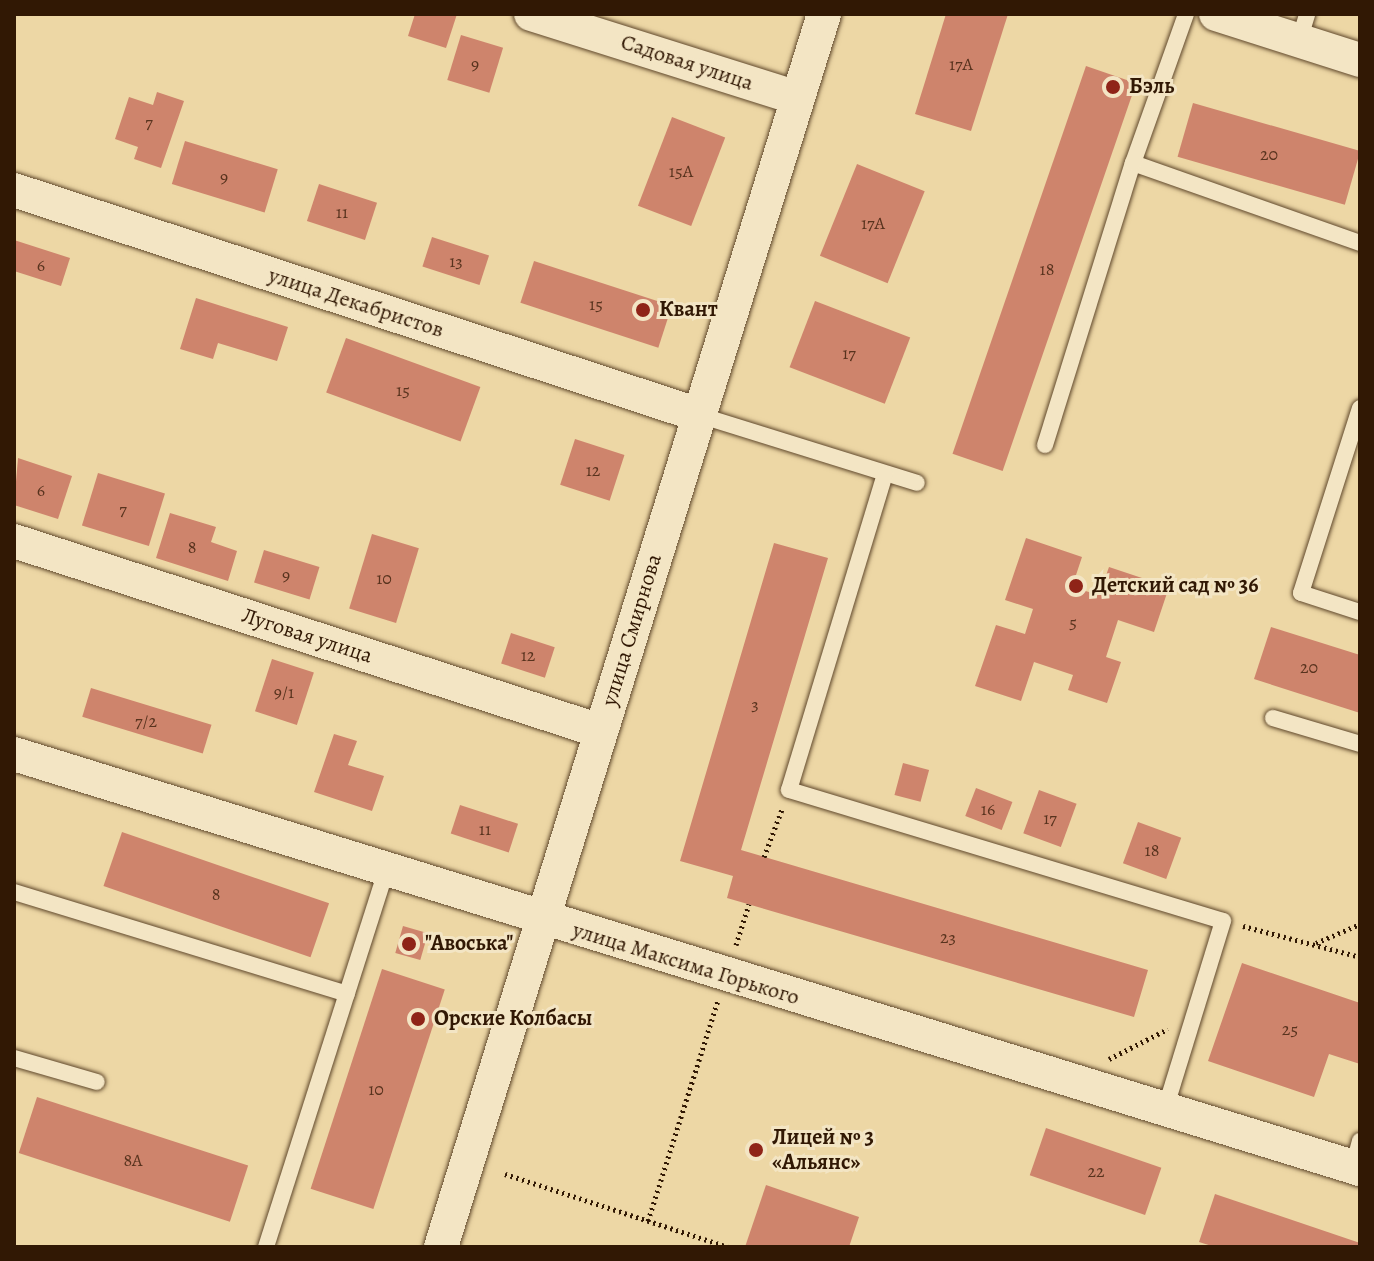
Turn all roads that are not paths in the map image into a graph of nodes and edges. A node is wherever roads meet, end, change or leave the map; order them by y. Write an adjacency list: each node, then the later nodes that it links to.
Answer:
1 (531, 14): 7 (street, Садовая улица)
2 (824, 14): 7 (street, улица Смирнова)
3 (1186, 14): 8 (lane)
4 (1216, 14): 5 (street)
5 (1303, 27): 6 (street)
6 (1360, 60)
7 (797, 98): 12 (street, улица Смирнова)
8 (1133, 163): 10 (lane); 14 (lane)
9 (14, 190): 12 (street, улица Декабристов)
10 (1360, 243)
11 (1360, 408): 13 (lane)
12 (699, 415): 15 (lane); 20 (street, улица Смирнова)
13 (1357, 427): 18 (lane)
14 (1045, 445)
15 (885, 474): 16 (lane); 29 (lane)
16 (917, 483)
17 (14, 541): 20 (street, Луговая улица)
18 (1360, 612)
19 (1273, 718): 21 (lane)
20 (600, 731): 25 (street, улица Смирнова)
21 (1360, 744)
22 (14, 754): 23 (street, улица Максима Горького)
23 (386, 871): 25 (street, улица Максима Горького); 26 (lane)
24 (14, 892): 26 (lane)
25 (541, 919): 29 (street, улица Максима Горького); 32 (street, улица Смирнова)
26 (347, 994): 31 (lane)
27 (14, 1058): 28 (lane)
28 (97, 1082)
29 (1165, 1110): 30 (street, улица Максима Горького)
30 (1358, 1159)
31 (266, 1247)
32 (441, 1247)

